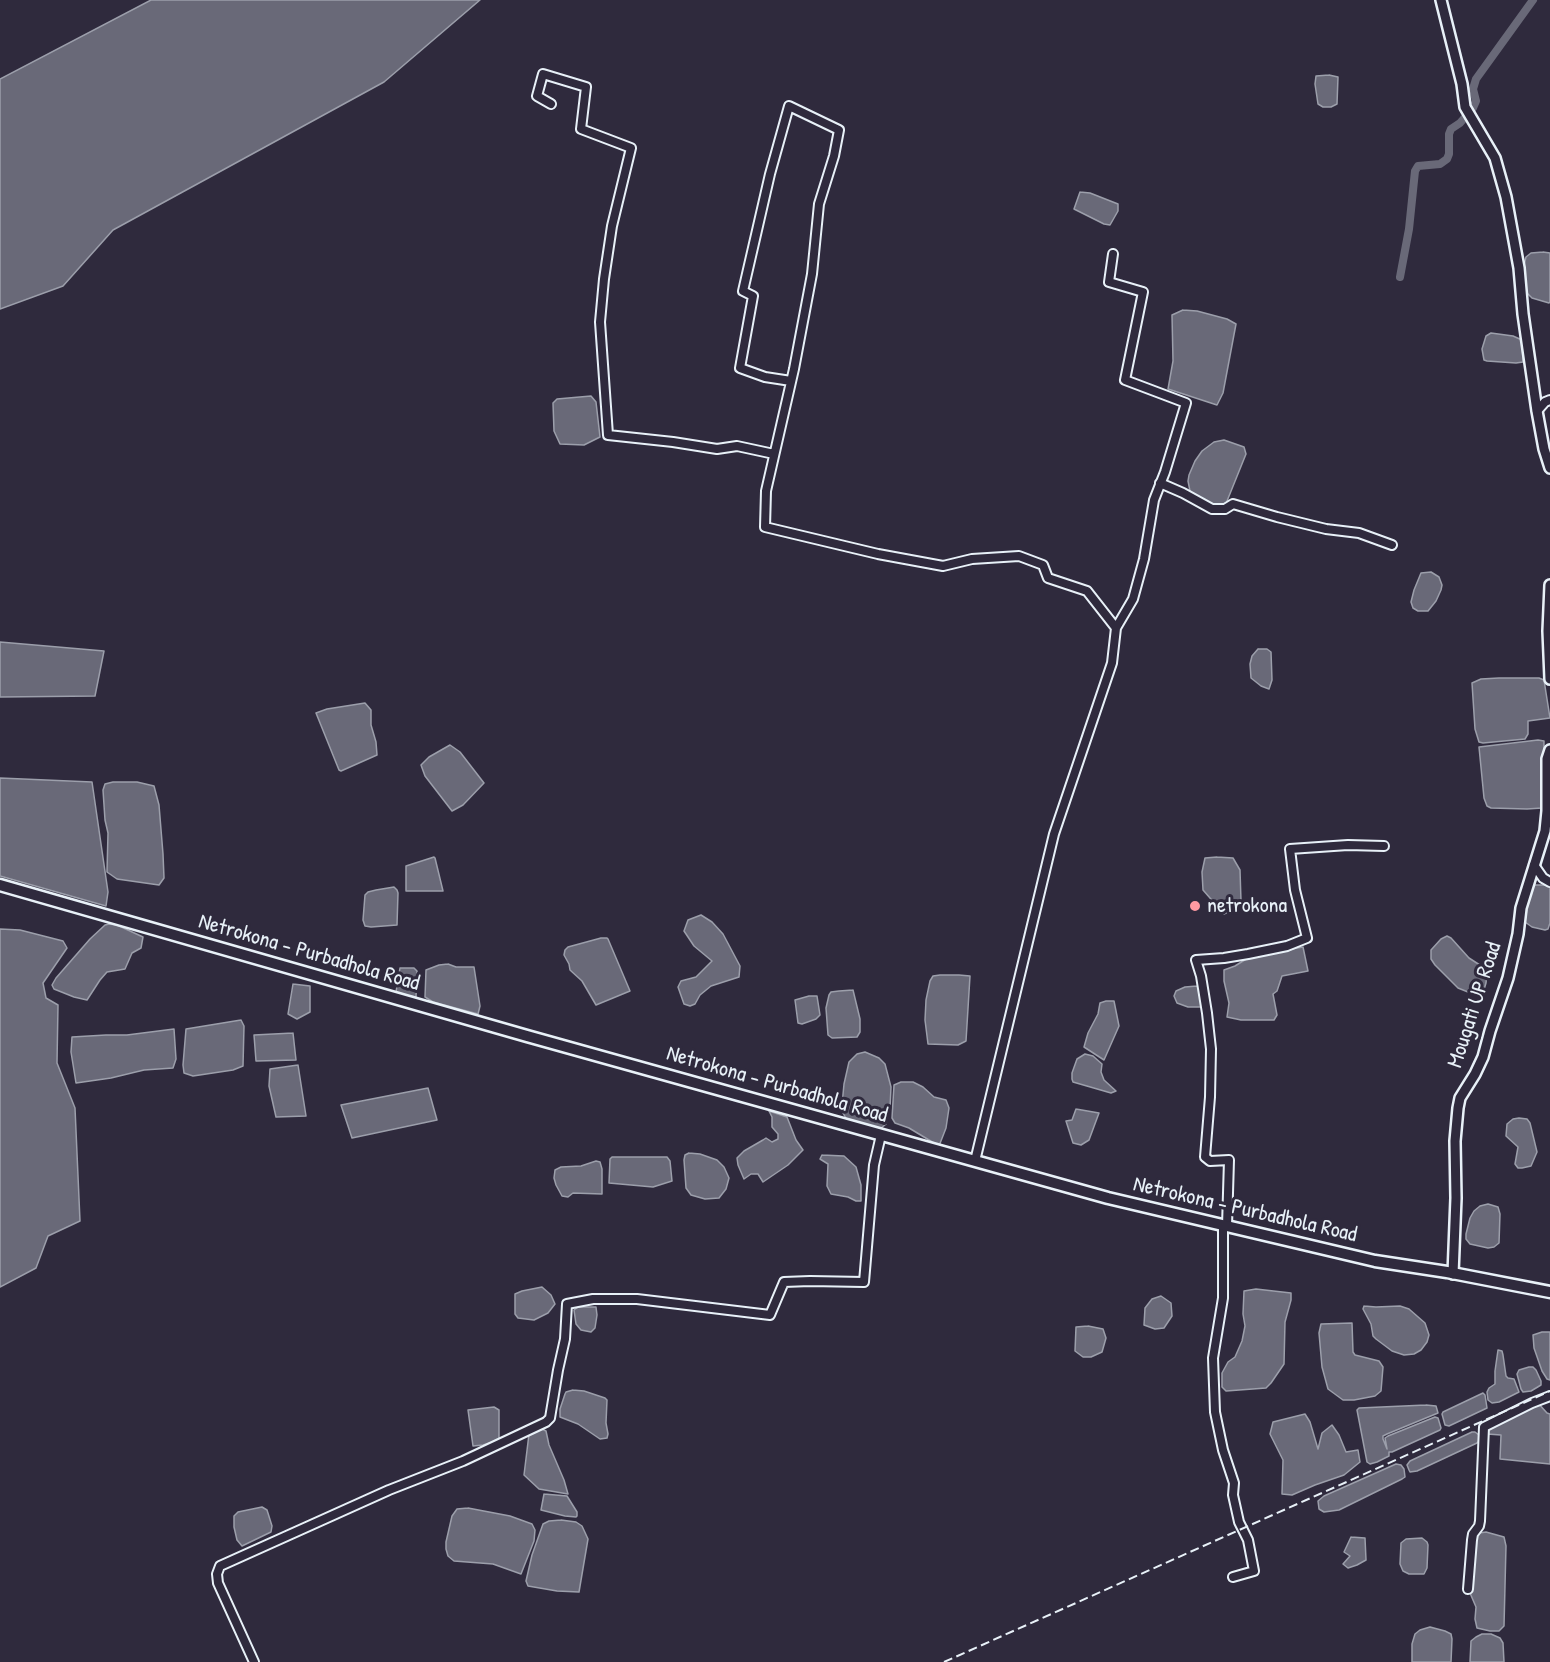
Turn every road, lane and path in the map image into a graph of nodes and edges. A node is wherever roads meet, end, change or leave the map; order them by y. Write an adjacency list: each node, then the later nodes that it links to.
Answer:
1 (1441, 0): 6 (street)
2 (551, 104): 7 (street)
3 (1113, 254): 9 (street)
4 (791, 381): 4 (street); 7 (street)
5 (1550, 400): 6 (street)
6 (1537, 411): 8 (street)
7 (774, 454): 12 (street)
8 (1550, 468)
9 (1160, 483): 10 (street); 12 (street)
10 (1392, 545)
11 (1550, 585): 13 (street)
12 (1116, 628): 20 (street)
13 (1550, 679)
14 (1550, 750): 16 (street, Mougati UP Road)
15 (1384, 846): 21 (street)
16 (1534, 865): 17 (street); 22 (street, Mougati UP Road)
17 (1550, 882)
18 (0, 885): 19 (main road, Netrokona - Purbadhola Road)
19 (881, 1135): 20 (main road, Netrokona - Purbadhola Road); 27 (street)
20 (975, 1161): 21 (main road, Netrokona - Purbadhola Road)
21 (1225, 1226): 22 (main road, Netrokona - Purbadhola Road); 25 (street)
22 (1453, 1274): 23 (main road, Netrokona - Purbadhola Road)
23 (1550, 1292)
24 (1550, 1396): 26 (street)
25 (1233, 1577)
26 (1468, 1589)
27 (254, 1662)

